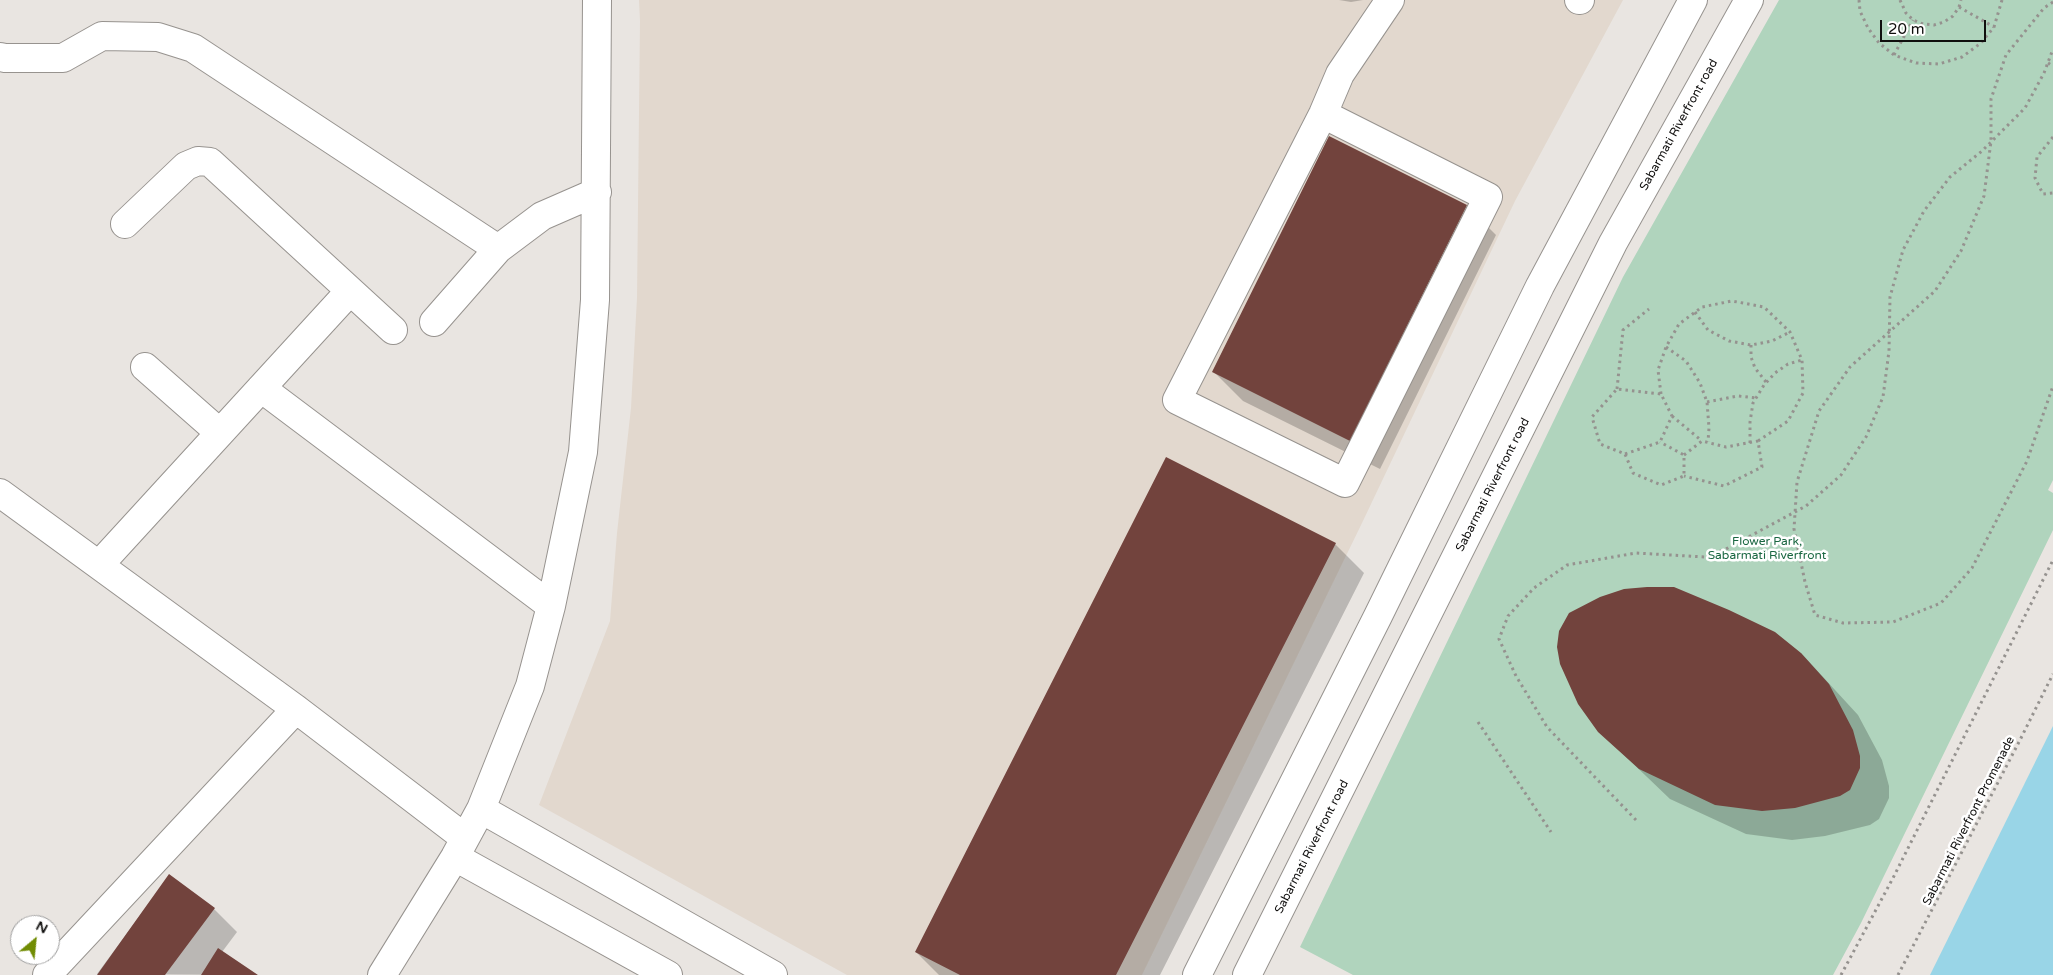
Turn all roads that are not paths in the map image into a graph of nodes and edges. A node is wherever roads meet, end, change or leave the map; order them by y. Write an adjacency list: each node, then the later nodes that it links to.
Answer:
1 (597, 0): 7 (street)
2 (1390, 0): 6 (street)
3 (1693, 0): 26 (street)
4 (1749, 0): 27 (street, Sabarmati Riverfront road)
5 (0, 57): 9 (street)
6 (1323, 114): 6 (street)
7 (597, 192): 9 (street); 18 (street)
8 (125, 224): 10 (street)
9 (498, 249): 11 (street)
10 (350, 291): 12 (street); 14 (street)
11 (434, 322)
12 (393, 330)
13 (145, 367): 15 (street)
14 (262, 388): 15 (street); 18 (street)
15 (220, 434): 17 (street)
16 (0, 493): 17 (street)
17 (99, 565): 19 (street)
18 (551, 606): 20 (street)
19 (296, 709): 21 (street); 22 (street)
20 (481, 809): 21 (street); 25 (street)
21 (460, 848): 23 (street); 24 (street)
22 (47, 975)
23 (382, 975)
24 (668, 975)
25 (773, 975)
26 (1197, 975)
27 (1247, 975)

